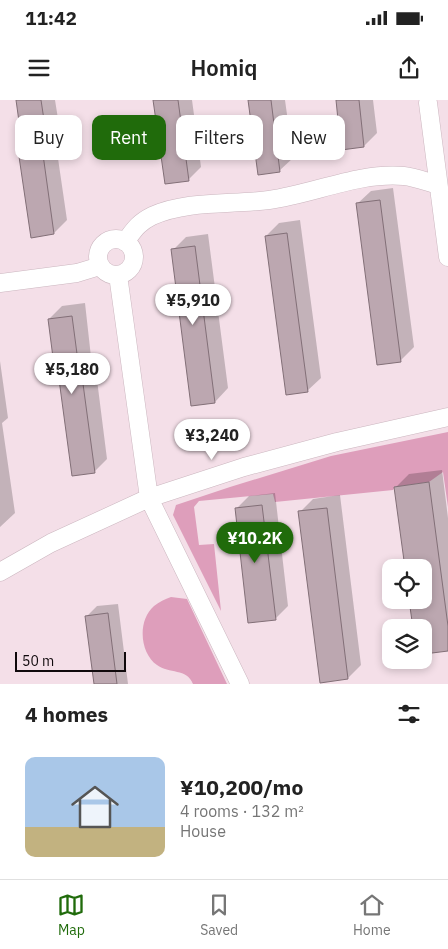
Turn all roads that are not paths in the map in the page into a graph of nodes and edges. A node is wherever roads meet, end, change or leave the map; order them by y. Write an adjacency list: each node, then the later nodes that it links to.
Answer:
1 (428, 103): 2 (street)
2 (438, 185): 3 (street); 4 (street)
3 (125, 242): 5 (street); 6 (street)
4 (448, 257)
5 (100, 266): 6 (street); 7 (street)
6 (118, 275): 9 (street)
7 (0, 283)
8 (448, 417): 9 (street)
9 (149, 498): 10 (street); 11 (street)
10 (0, 572)
11 (240, 684)

